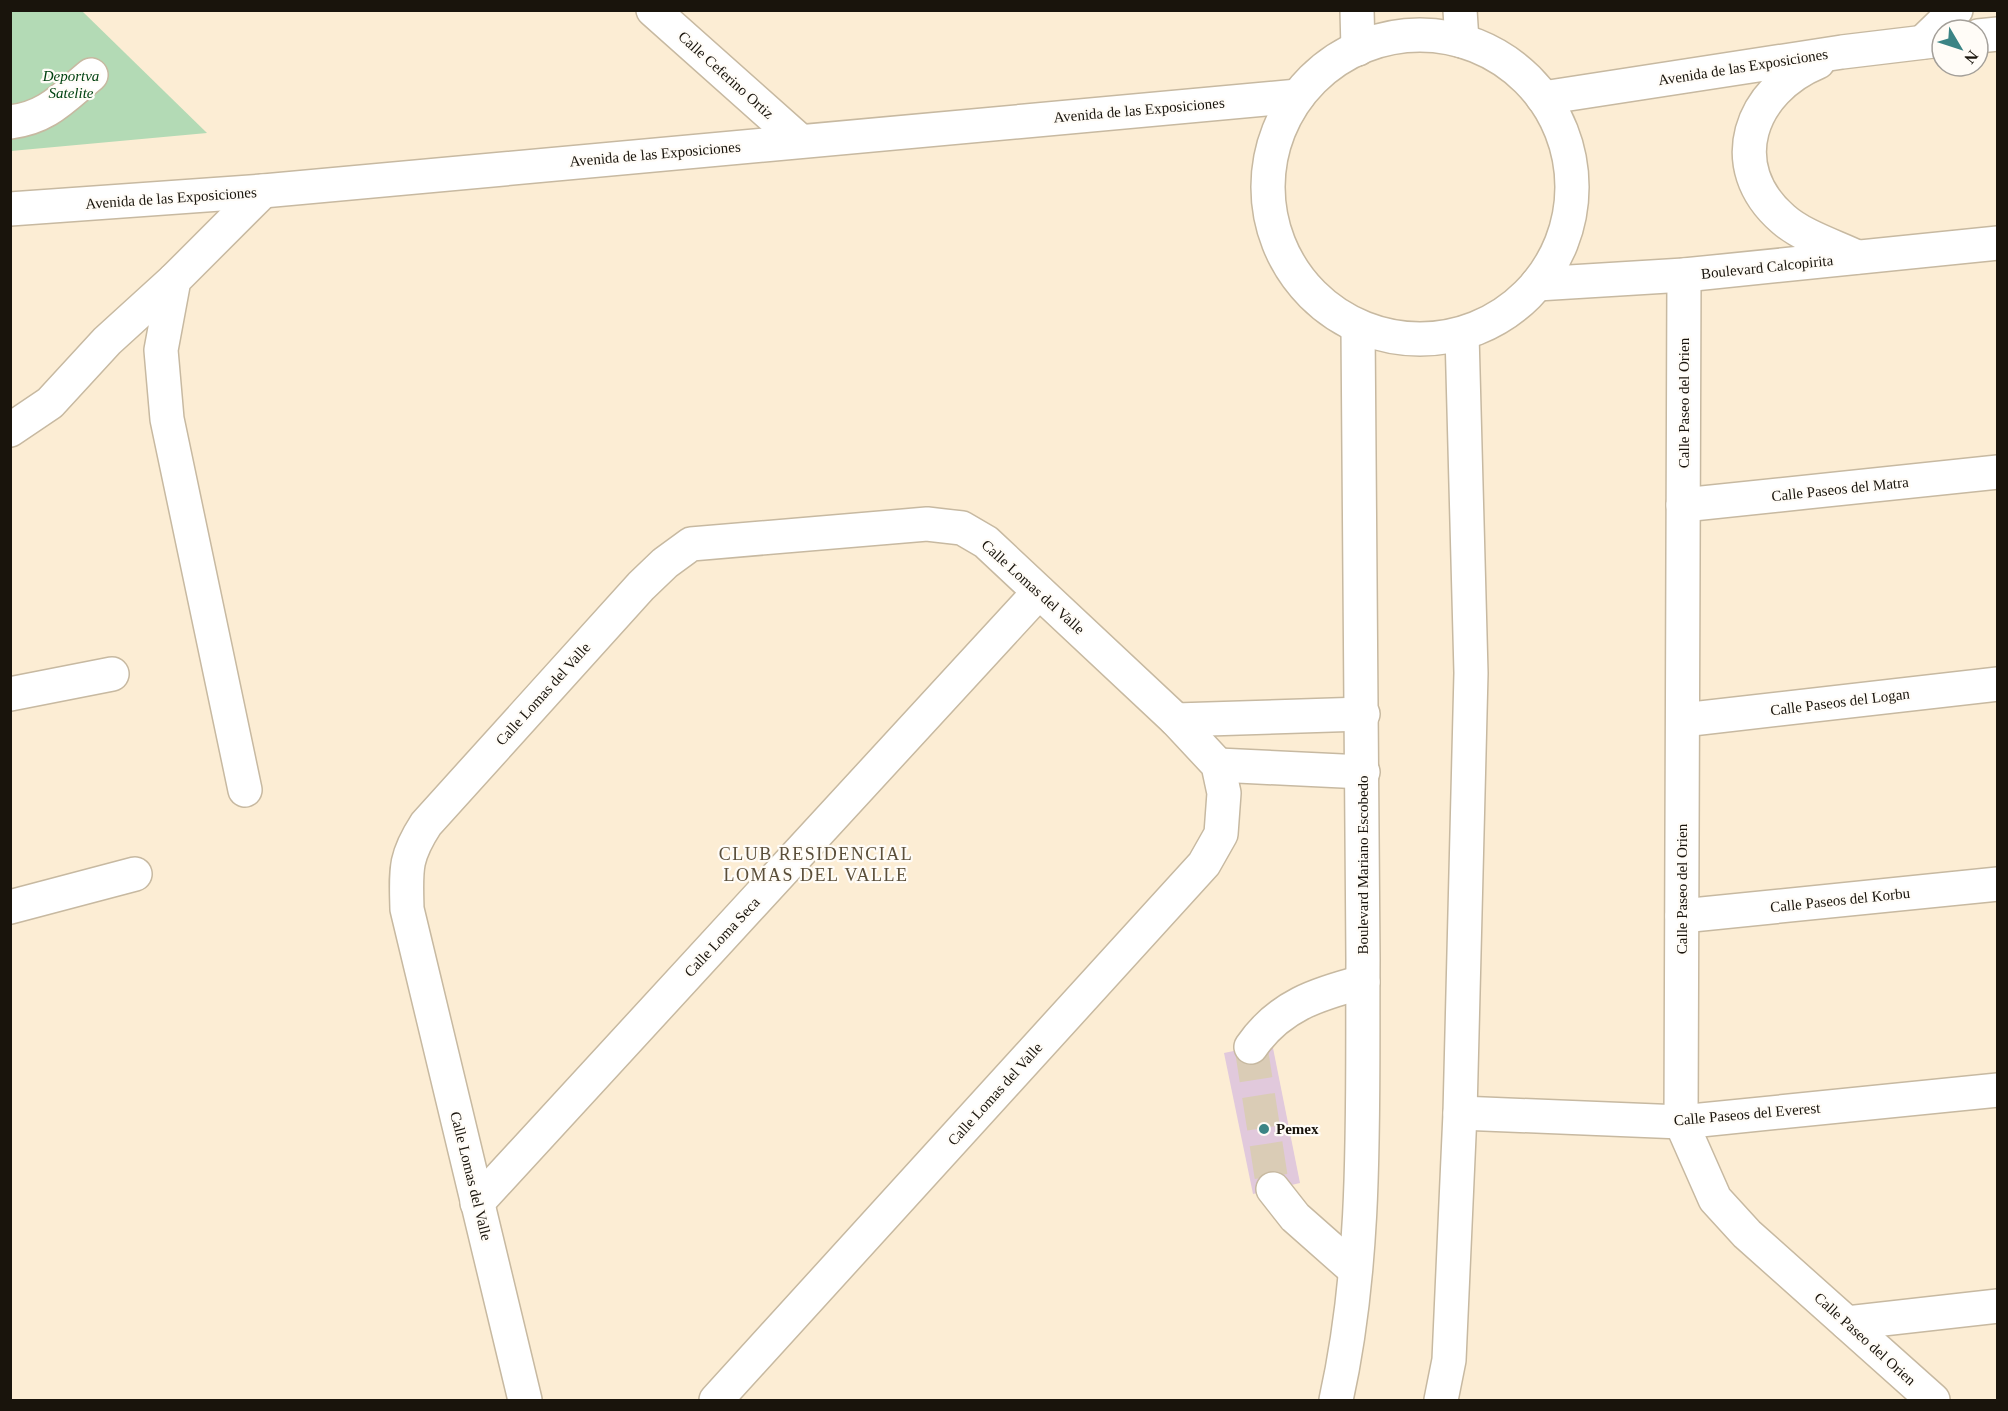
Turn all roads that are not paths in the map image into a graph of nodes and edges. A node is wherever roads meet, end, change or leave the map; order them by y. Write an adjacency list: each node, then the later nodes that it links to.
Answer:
1 (1357, 10): 5 (street)
2 (661, 13): 11 (street, Calle Ceferino Ortiz)
3 (1461, 26): 5 (street); 9 (street)
4 (1930, 41): 6 (street, Avenida de las Exposiciones)
5 (1358, 49): 8 (street)
6 (1842, 52): 9 (street, Avenida de las Exposiciones); 15 (street)
7 (91, 75): 10 (street)
8 (1298, 96): 11 (street, Avenida de las Exposiciones); 19 (street)
9 (1544, 98): 18 (street)
10 (10, 122)
11 (799, 140): 12 (street, Avenida de las Exposiciones)
12 (263, 191): 13 (street, Avenida de las Exposiciones); 17 (street)
13 (10, 210)
14 (1998, 243): 15 (street, Boulevard Calcopirita)
15 (1857, 257): 16 (street, Boulevard Calcopirita)
16 (1684, 275): 18 (street, Boulevard Calcopirita); 23 (street, Calle Paseo del Orien)
17 (174, 280): 21 (street); 33 (street)
18 (1537, 285): 20 (street)
19 (1358, 327): 20 (street); 28 (street, Boulevard Mariano Escobedo)
20 (1462, 334): 41 (street)
21 (12, 430)
22 (1998, 472): 23 (street, Calle Paseos del Matra)
23 (1683, 505): 30 (street, Calle Paseo del Orien)
24 (1040, 592): 29 (street, Calle Lomas del Valle); 44 (street, Calle Loma Seca); 44 (street, Calle Lomas del Valle)
25 (112, 674): 27 (street)
26 (1998, 684): 30 (street, Calle Paseos del Logan)
27 (10, 694)
28 (1363, 714): 29 (street); 32 (street, Boulevard Mariano Escobedo)
29 (1176, 720): 31 (street, Calle Lomas del Valle)
30 (1683, 720): 37 (street, Calle Paseo del Orien)
31 (1218, 765): 32 (street); 49 (street, Calle Lomas del Valle)
32 (1363, 772): 38 (street, Boulevard Mariano Escobedo)
33 (245, 790)
34 (135, 874): 36 (street)
35 (1998, 884): 37 (street, Calle Paseos del Korbu)
36 (10, 907)
37 (1682, 916): 42 (street, Calle Paseo del Orien)
38 (1363, 982): 39 (street); 45 (street, Boulevard Mariano Escobedo)
39 (1251, 1047)
40 (1998, 1090): 42 (street, Calle Paseos del Everest)
41 (1460, 1113): 42 (street, Calle Paseos del Everest); 51 (street)
42 (1681, 1122): 47 (street, Calle Paseo del Orien)
43 (1273, 1189): 45 (street)
44 (477, 1203): 48 (street, Calle Lomas del Valle)
45 (1355, 1270): 50 (street, Boulevard Mariano Escobedo)
46 (1998, 1306): 47 (street)
47 (1847, 1323): 52 (street, Calle Paseo del Orien)
48 (525, 1401)
49 (716, 1401)
50 (1336, 1401)
51 (1442, 1401)
52 (1933, 1401)

